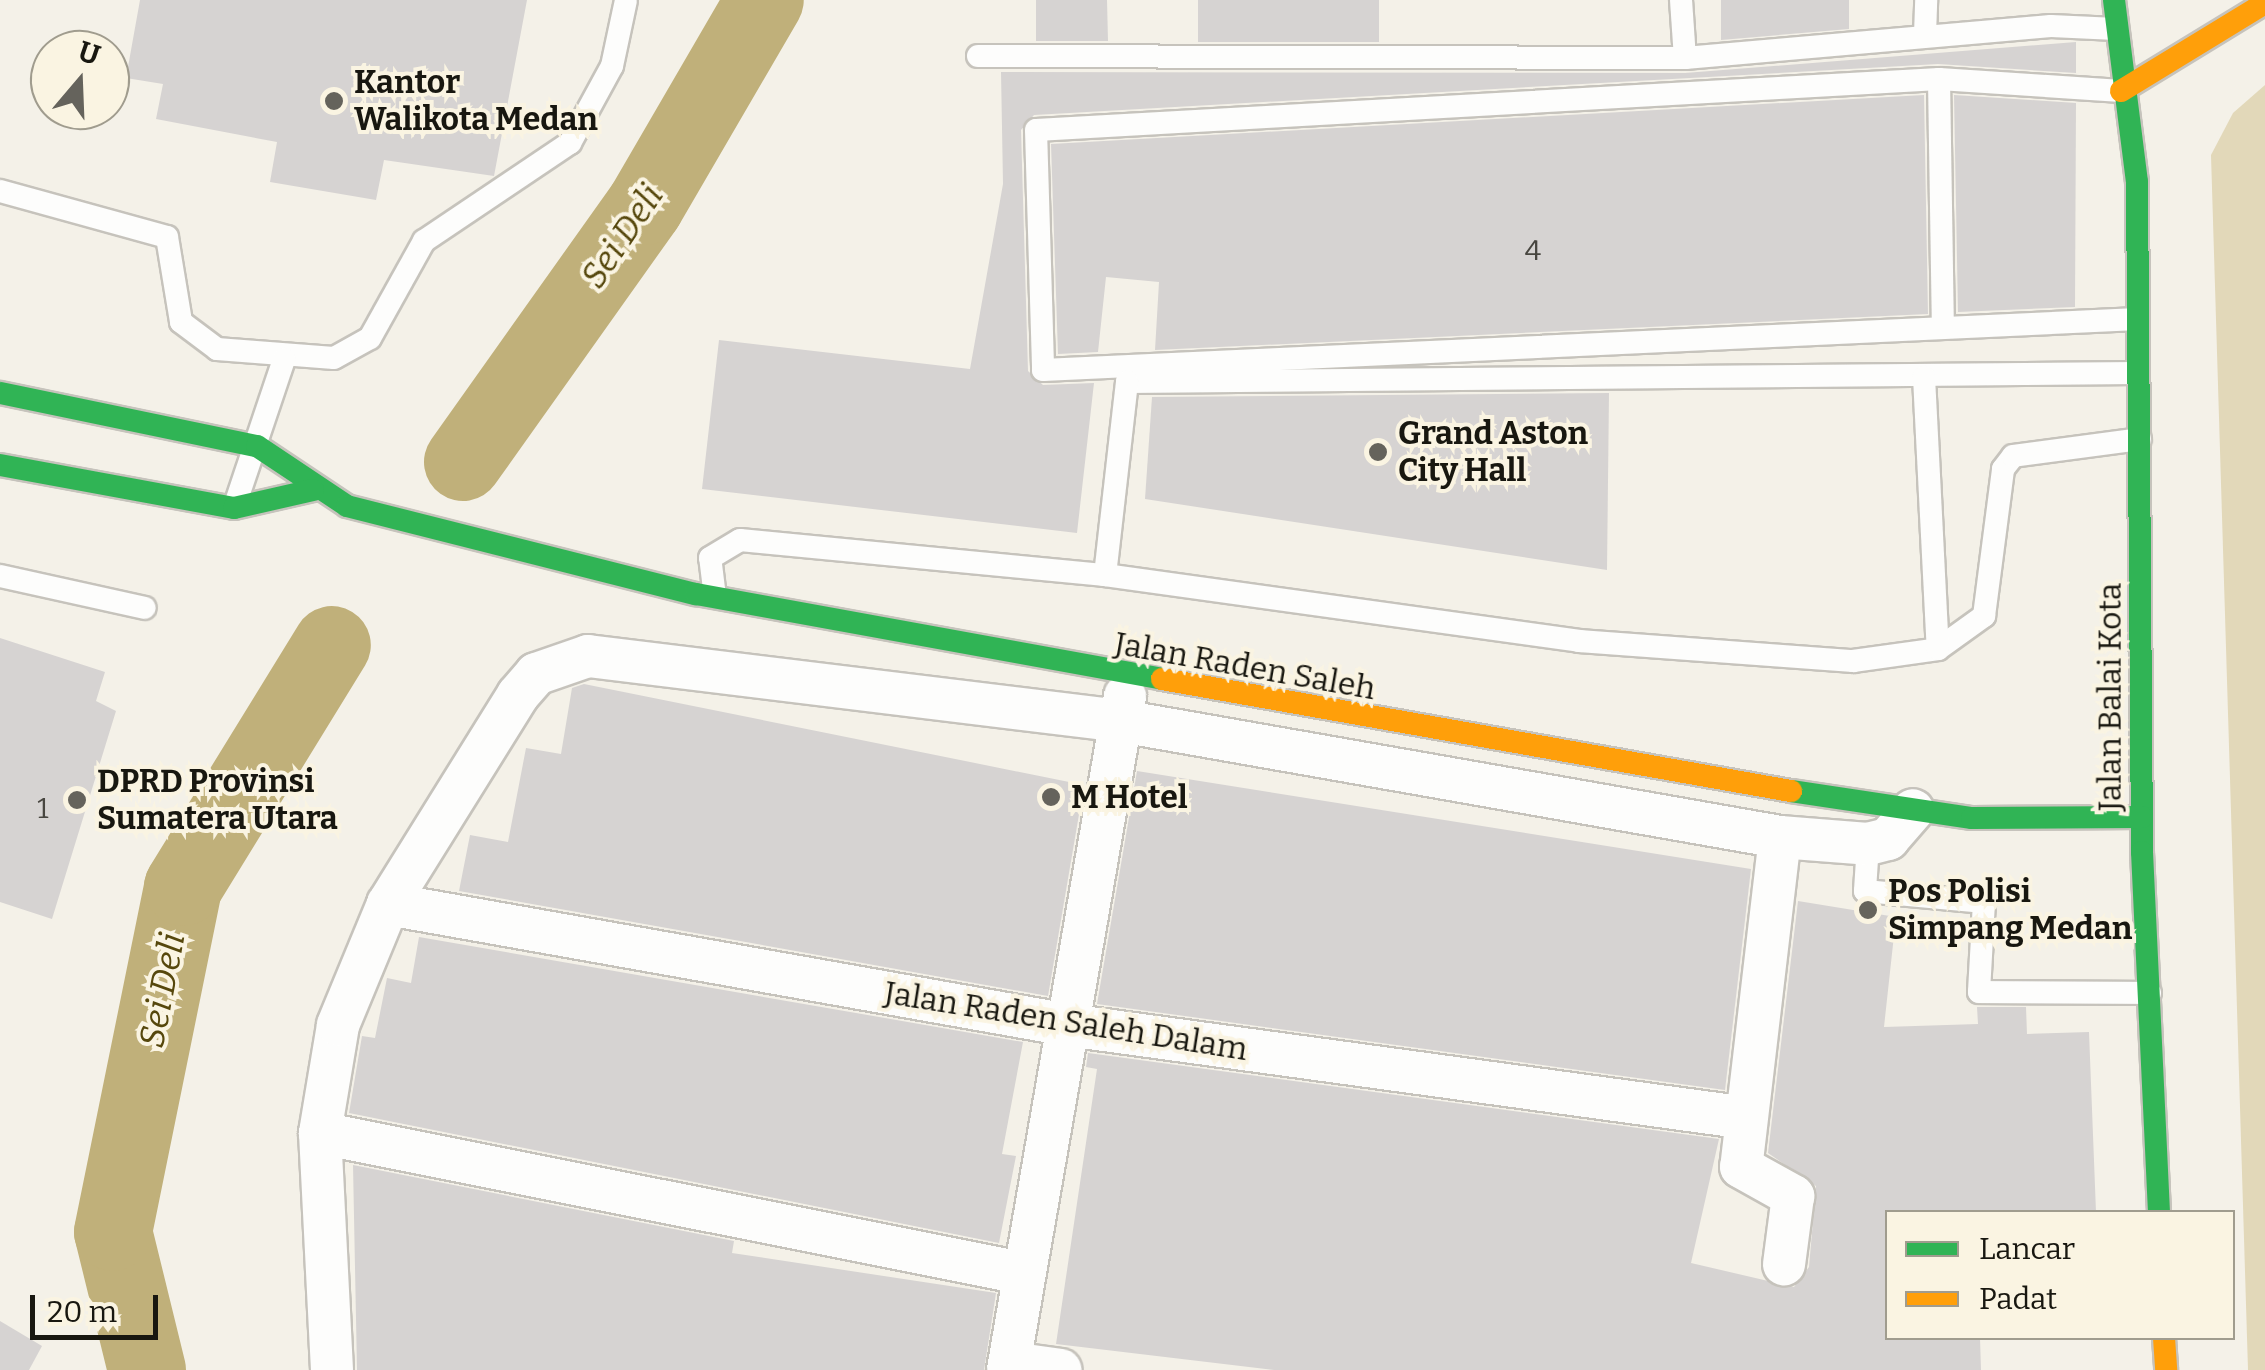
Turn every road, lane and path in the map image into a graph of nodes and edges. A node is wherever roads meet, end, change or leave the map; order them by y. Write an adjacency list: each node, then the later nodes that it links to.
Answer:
1 (626, 0): 15 (lane)
2 (1681, 0): 9 (lane)
3 (1926, 0): 7 (lane)
4 (2114, 0): 6 (main road, Jalan Balai Kota)
5 (2265, 3): 11 (main road)
6 (2116, 29): 7 (lane); 11 (main road, Jalan Balai Kota)
7 (1925, 36): 9 (lane)
8 (978, 56): 9 (lane)
9 (1684, 58)
10 (1939, 79): 11 (lane); 14 (lane); 14 (lane)
11 (2121, 91): 13 (main road, Jalan Balai Kota)
12 (0, 190): 15 (lane)
13 (2138, 319): 14 (lane); 16 (main road, Jalan Balai Kota)
14 (1943, 322)
15 (284, 359): 20 (lane)
16 (2142, 373): 17 (lane); 19 (main road, Jalan Balai Kota)
17 (1924, 377): 24 (lane); 28 (lane)
18 (0, 393): 20 (main road)
19 (2144, 439): 28 (lane); 33 (main road, Jalan Balai Kota)
20 (258, 446): 22 (main road, Jalan Raden Saleh); 23 (lane)
21 (0, 464): 23 (main road)
22 (314, 490): 23 (main road); 26 (main road, Jalan Raden Saleh)
23 (234, 508)
24 (1105, 574): 26 (lane); 28 (lane)
25 (0, 576): 27 (lane)
26 (705, 596): 29 (main road, Jalan Raden Saleh)
27 (144, 608)
28 (1938, 649)
29 (1128, 679): 30 (street); 31 (main road, Jalan Raden Saleh)
30 (1121, 722): 34 (street); 37 (street); 39 (street)
31 (1709, 779): 32 (main road, Jalan Raden Saleh); 34 (street)
32 (1913, 810): 33 (main road, Jalan Raden Saleh); 36 (street)
33 (2142, 817): 38 (main road, Jalan Balai Kota)
34 (1704, 826): 35 (street)
35 (1780, 837): 36 (street); 40 (street)
36 (1868, 844): 38 (lane)
37 (388, 904): 39 (street, Jalan Raden Saleh Dalam); 41 (street)
38 (2150, 994): 42 (main road, Jalan Balai Kota)
39 (1068, 1024): 40 (street, Jalan Raden Saleh Dalam); 44 (street)
40 (1747, 1118): 43 (street)
41 (320, 1133): 44 (street); 47 (street)
42 (2159, 1210)
43 (1784, 1264)
44 (1022, 1273): 46 (street)
45 (2164, 1340): 49 (main road)
46 (1009, 1367): 48 (street)
47 (332, 1370)
48 (1061, 1370)
49 (2166, 1370)

